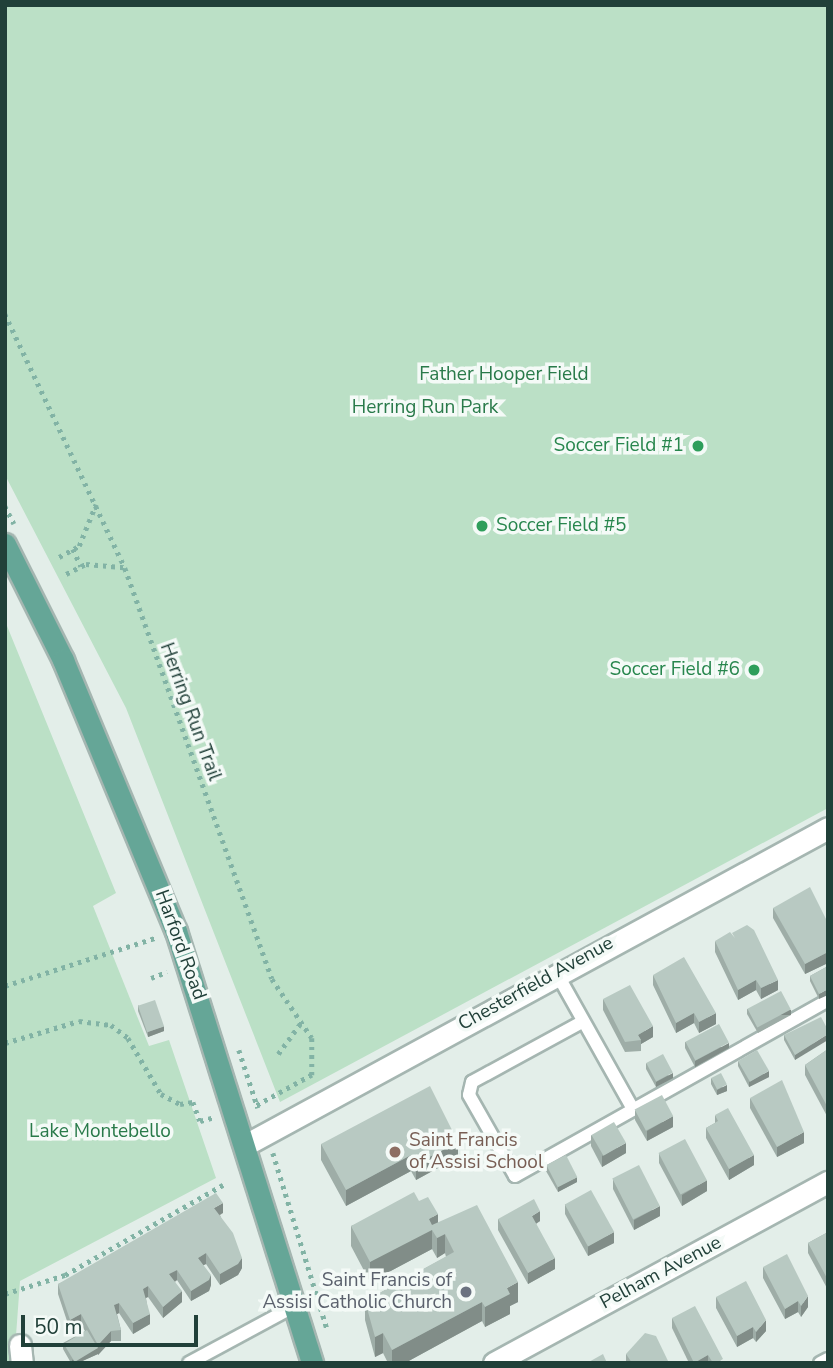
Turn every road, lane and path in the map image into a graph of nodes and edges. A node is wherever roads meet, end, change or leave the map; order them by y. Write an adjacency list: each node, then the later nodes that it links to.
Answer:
1 (5, 314): 2 (path, Herring Run Trail)
2 (96, 503): 4 (path); 7 (path, Herring Run Trail)
3 (5, 544): 10 (main road, Harford Road)
4 (73, 549): 5 (path); 6 (path)
5 (58, 557)
6 (81, 566): 7 (path); 8 (path)
7 (125, 568): 14 (path, Herring Run Trail)
8 (66, 573)
9 (828, 828): 11 (street, Chesterfield Avenue)
10 (176, 931): 12 (path); 21 (main road, Harford Road)
11 (556, 972): 15 (lane); 21 (street, Chesterfield Avenue)
12 (5, 986)
13 (828, 1000): 19 (lane)
14 (303, 1020): 17 (path); 18 (path, Herring Run Trail)
15 (582, 1022): 19 (lane); 19 (lane)
16 (5, 1043): 20 (path)
17 (278, 1054)
18 (270, 1102)
19 (633, 1109)
20 (200, 1121)
21 (247, 1144): 25 (main road, Harford Road)
22 (828, 1182): 29 (street, Pelham Avenue)
23 (223, 1185): 24 (path)
24 (5, 1294)
25 (295, 1306): 27 (lane); 28 (main road, Harford Road)
26 (828, 1359): 30 (lane)
27 (188, 1363)
28 (312, 1363)
29 (494, 1363)
30 (820, 1363)

